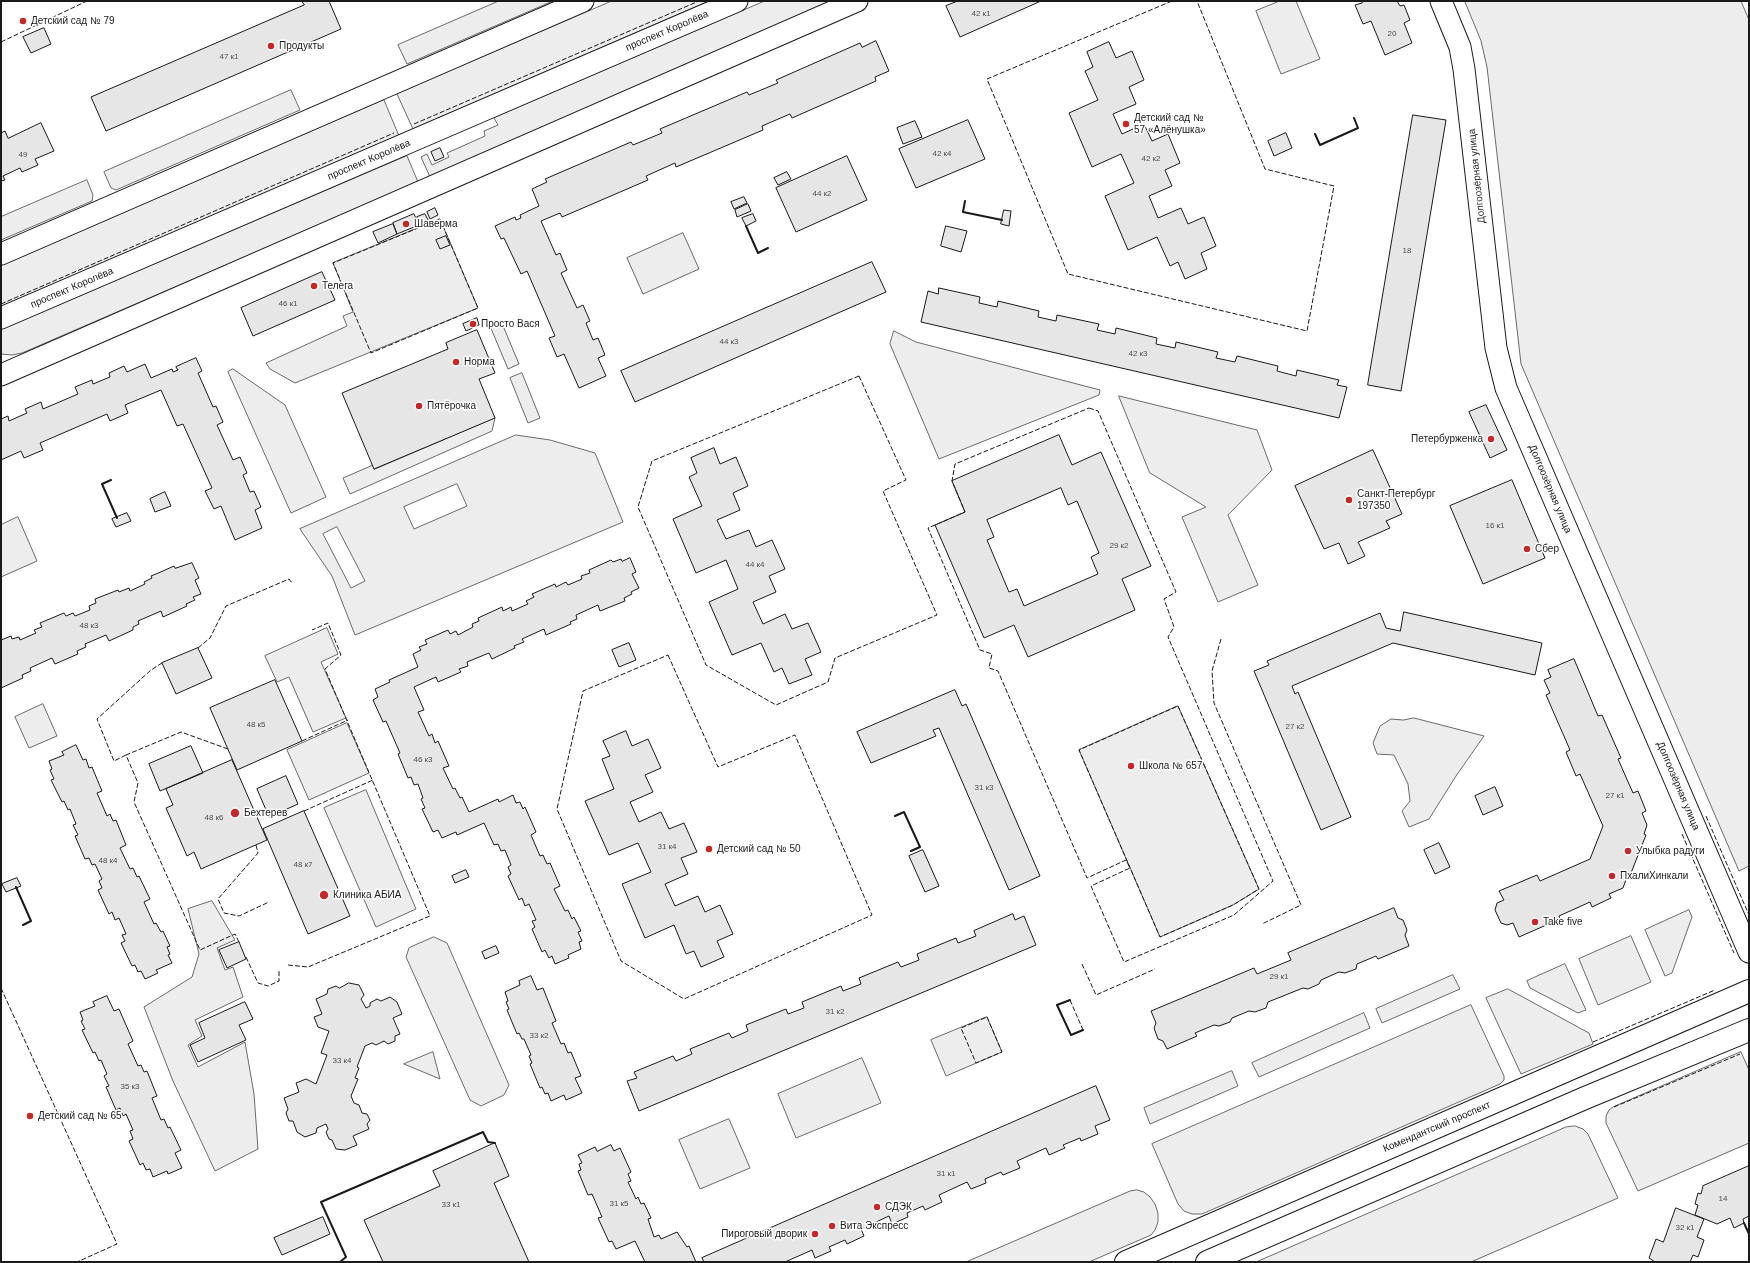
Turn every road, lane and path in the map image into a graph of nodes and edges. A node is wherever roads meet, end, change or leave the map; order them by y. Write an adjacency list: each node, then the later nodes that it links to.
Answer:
1 (583, 1): 5 (street)
2 (737, 1): 6 (street, проспект Королёва)
3 (857, 1): 7 (street)
4 (1441, 1): 8 (street, Долгоозёрная улица)
5 (1, 254)
6 (1, 318)
7 (4, 371)
8 (1749, 952)
9 (1749, 991): 11 (main road, Комендантский проспект)
10 (1749, 1030): 12 (main road)
11 (1126, 1262)
12 (1207, 1262)

